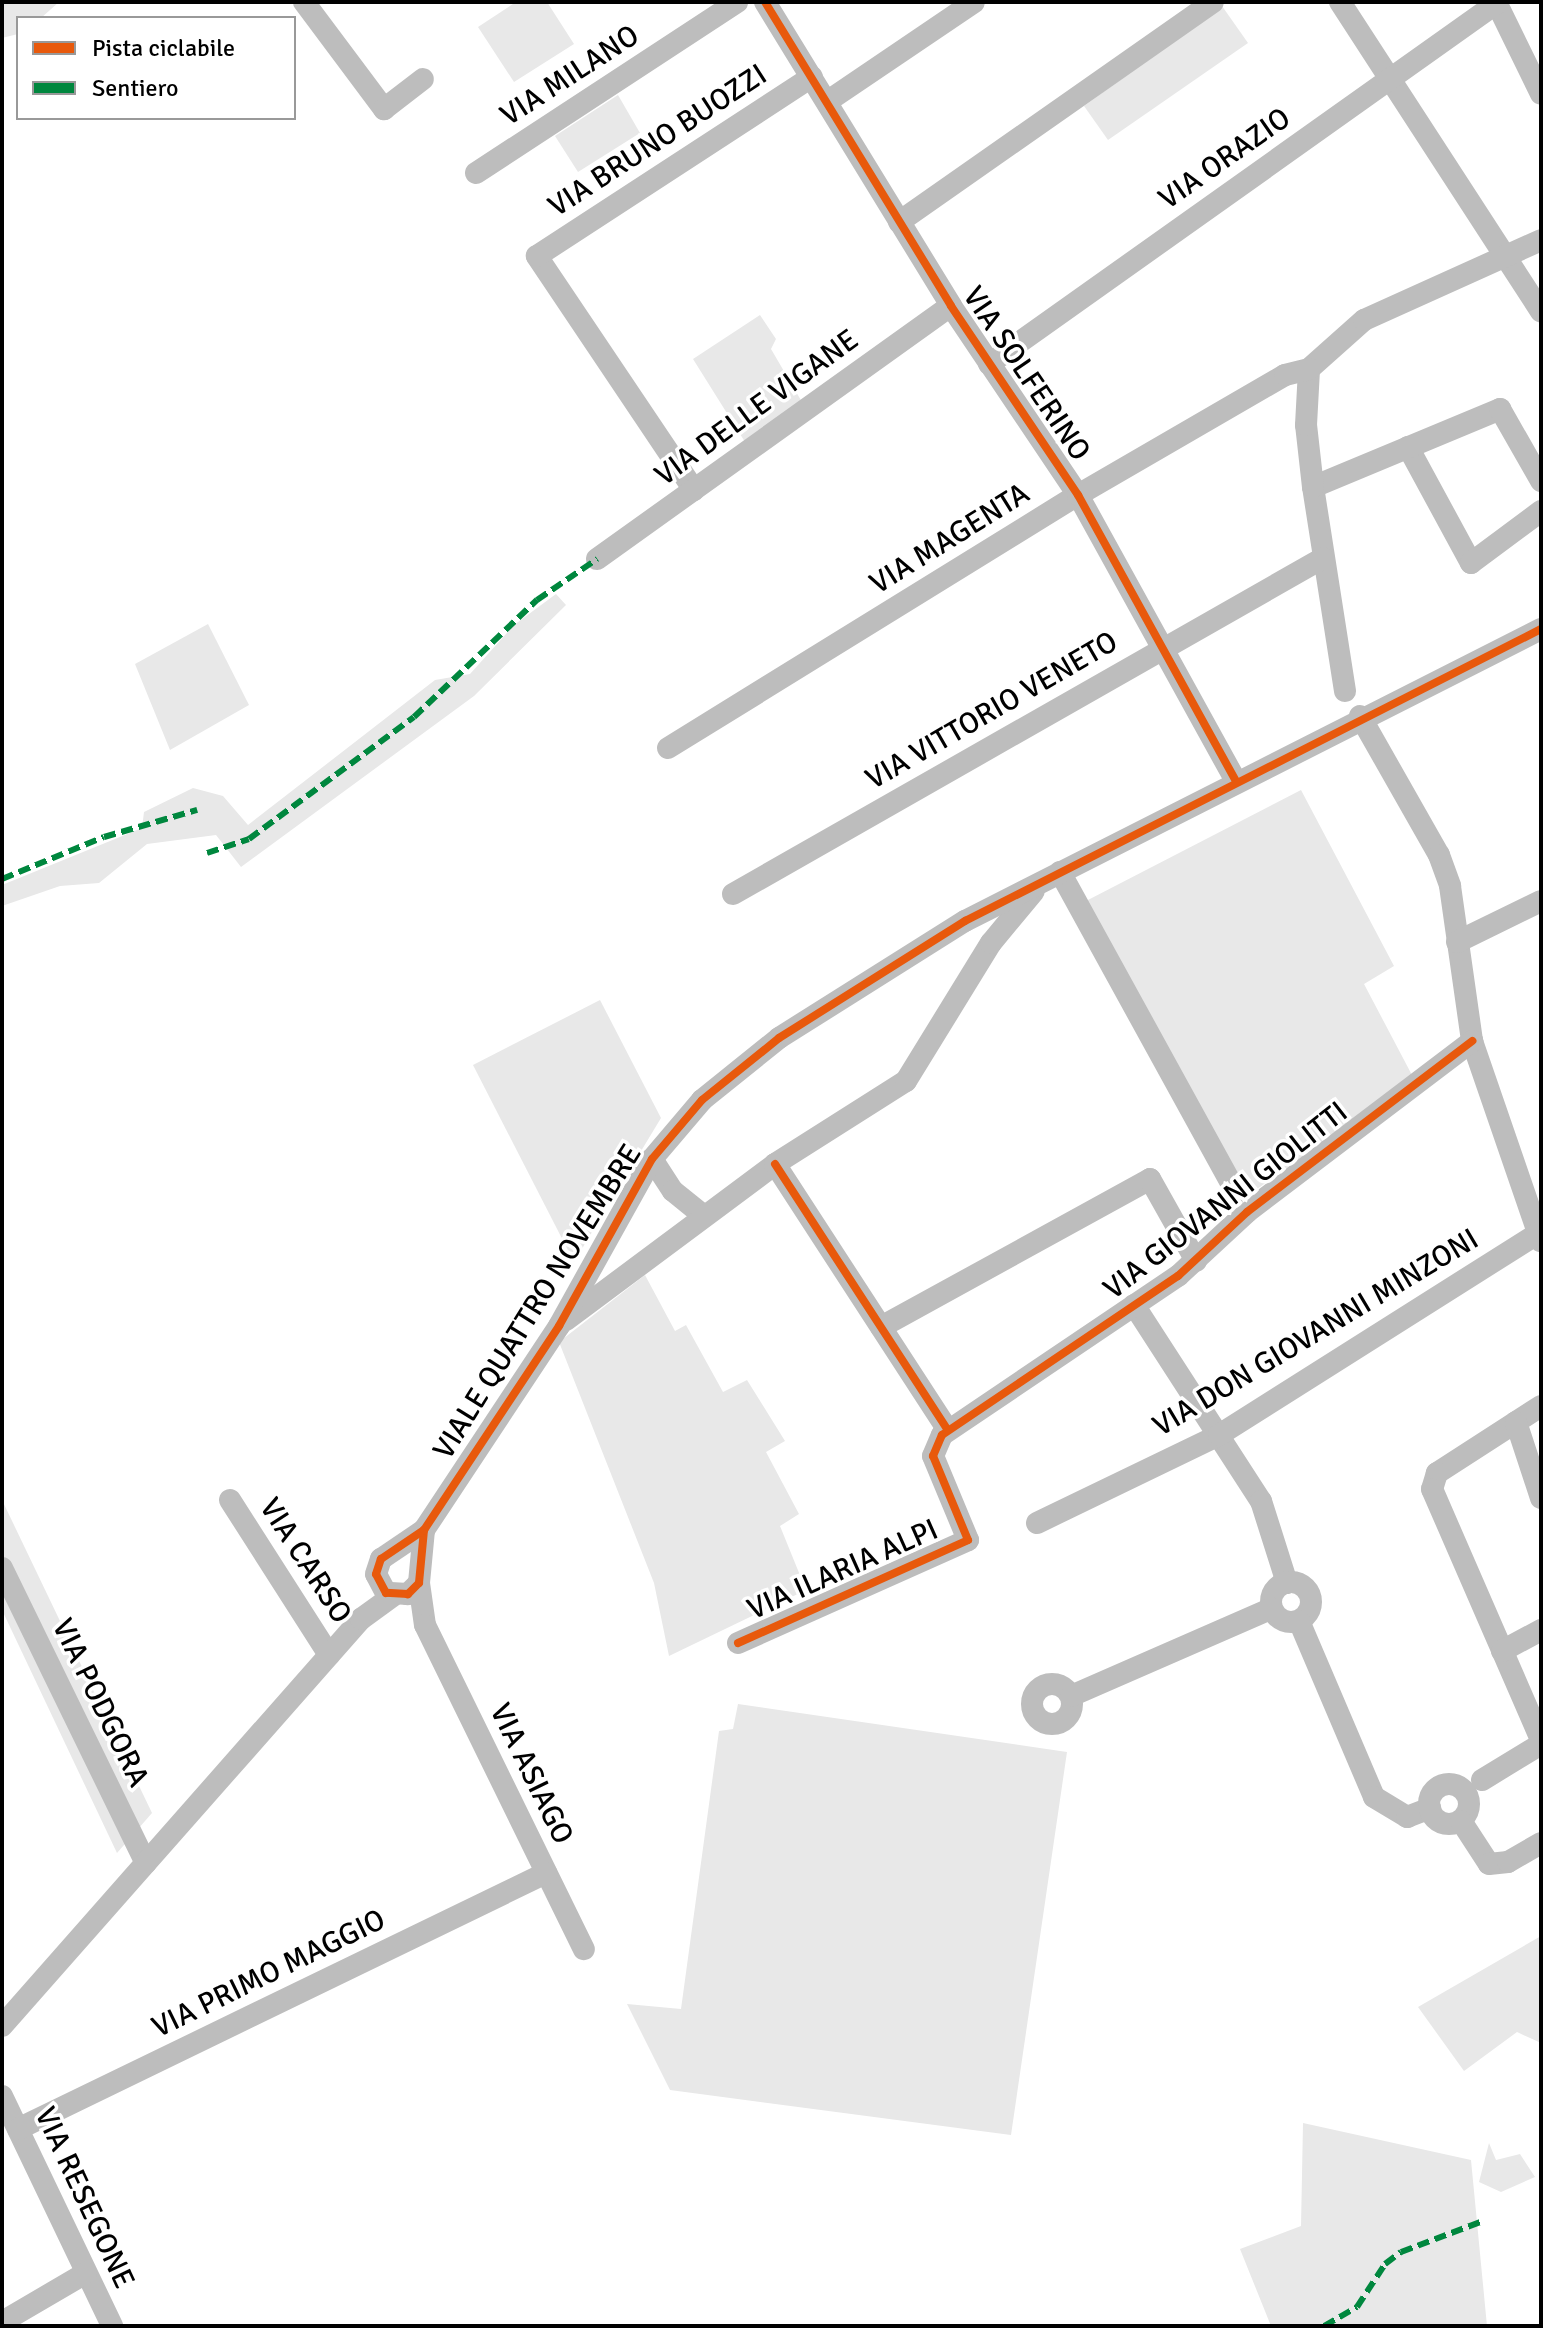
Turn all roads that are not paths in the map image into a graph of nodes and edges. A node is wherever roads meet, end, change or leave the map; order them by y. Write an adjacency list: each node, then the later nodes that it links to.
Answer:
1 (304, 2): 10 (street)
2 (737, 2): 13 (street, VIA MILANO)
3 (765, 2): 8 (street, VIA SOLFERINO)
4 (974, 2): 12 (street)
5 (1213, 2): 14 (street)
6 (1340, 2): 9 (street)
7 (1496, 3): 9 (street, VIA ORAZIO); 11 (street)
8 (812, 77): 12 (street, VIA SOLFERINO); 24 (street, VIA BRUNO BUOZZI)
9 (1390, 78): 16 (street); 19 (street, VIA ORAZIO)
10 (423, 79)
11 (1541, 94)
12 (828, 101): 14 (street, VIA SOLFERINO)
13 (476, 173)
14 (899, 222): 17 (street, VIA SOLFERINO)
15 (1541, 240): 16 (street)
16 (1506, 256): 18 (street); 20 (street)
17 (951, 306): 19 (street, VIA SOLFERINO); 24 (street, VIA DELLE VIGANE)
18 (1541, 311)
19 (989, 364): 25 (street, VIA SOLFERINO)
20 (1309, 369): 23 (street); 25 (street, VIA MAGENTA)
21 (1408, 447): 22 (street); 23 (street); 26 (street)
22 (1541, 481)
23 (1313, 487): 27 (street)
24 (694, 490): 28 (street, VIA DELLE VIGANE)
25 (1078, 495): 30 (street, VIA SOLFERINO); 33 (street, VIA MAGENTA)
26 (1541, 511)
27 (1323, 558): 30 (street, VIA VITTORIO VENETO); 31 (street)
28 (597, 559)
29 (1541, 629): 32 (street, VIALE QUATTRO NOVEMBRE)
30 (1163, 648): 34 (street, VIA SOLFERINO); 36 (street, VIA VITTORIO VENETO)
31 (1345, 691)
32 (1360, 716): 34 (street, VIALE QUATTRO NOVEMBRE); 39 (street)
33 (668, 748)
34 (1236, 781): 35 (street, VIALE QUATTRO NOVEMBRE)
35 (1051, 876): 38 (street, VIALE QUATTRO NOVEMBRE); 40 (street, VIALE QUATTRO NOVEMBRE); 44 (street)
36 (733, 894)
37 (1541, 901): 39 (street)
38 (965, 921): 40 (street); 42 (street, VIALE QUATTRO NOVEMBRE)
39 (1457, 942): 41 (street)
40 (991, 943): 43 (street, VIALE QUATTRO NOVEMBRE)
41 (1472, 1041): 44 (street, VIA GIOVANNI GIOLITTI); 46 (street)
42 (652, 1159): 45 (street); 49 (street, VIALE QUATTRO NOVEMBRE)
43 (775, 1164): 45 (street, VIALE QUATTRO NOVEMBRE); 50 (street)
44 (1247, 1212): 47 (street, VIA GIOVANNI GIOLITTI)
45 (703, 1215): 49 (street, VIALE QUATTRO NOVEMBRE)
46 (1540, 1237): 54 (street, VIA DON GIOVANNI MINZONI)
47 (1196, 1261): 48 (street, VIA GIOVANNI GIOLITTI); 50 (street)
48 (1134, 1305): 53 (street, VIA GIOVANNI GIOLITTI); 54 (street)
49 (559, 1326): 58 (street, VIALE QUATTRO NOVEMBRE)
50 (881, 1327): 53 (street)
51 (1541, 1406): 52 (street)
52 (1516, 1422): 55 (street); 67 (street)
53 (948, 1430): 66 (street, VIA ILARIA ALPI)
54 (1219, 1435): 57 (street, VIA DON GIOVANNI MINZONI); 61 (street)
55 (1541, 1498)
56 (230, 1500): 68 (street, VIA CARSO)
57 (1037, 1523)
58 (424, 1530): 59 (street, VIALE QUATTRO NOVEMBRE); 62 (street, VIALE QUATTRO NOVEMBRE)
59 (395, 1551): 62 (street); 62 (street)
60 (3, 1571): 75 (street, VIA PODGORA)
61 (1287, 1583): 63 (street); 64 (street)
62 (402, 1585): 68 (street); 76 (street, VIA ASIAGO)
63 (1272, 1608): 64 (street); 69 (street)
64 (1299, 1621): 72 (street)
65 (1541, 1630): 67 (street)
66 (738, 1643)
67 (1502, 1651): 70 (street)
68 (329, 1655): 75 (street)
69 (1071, 1696)
70 (1541, 1742): 71 (street)
71 (1482, 1780)
72 (1430, 1808): 73 (street); 73 (street)
73 (1461, 1821): 74 (street)
74 (1541, 1843)
75 (146, 1863): 78 (street)
76 (546, 1873): 77 (street, VIA ASIAGO); 80 (street, VIA PRIMO MAGGIO)
77 (584, 1949)
78 (2, 2026)
79 (2, 2096): 80 (street, VIA RESEGONE)
80 (18, 2129): 81 (street, VIA RESEGONE)
81 (86, 2273): 82 (street); 83 (street, VIA RESEGONE)
82 (2, 2322)
83 (112, 2326)

